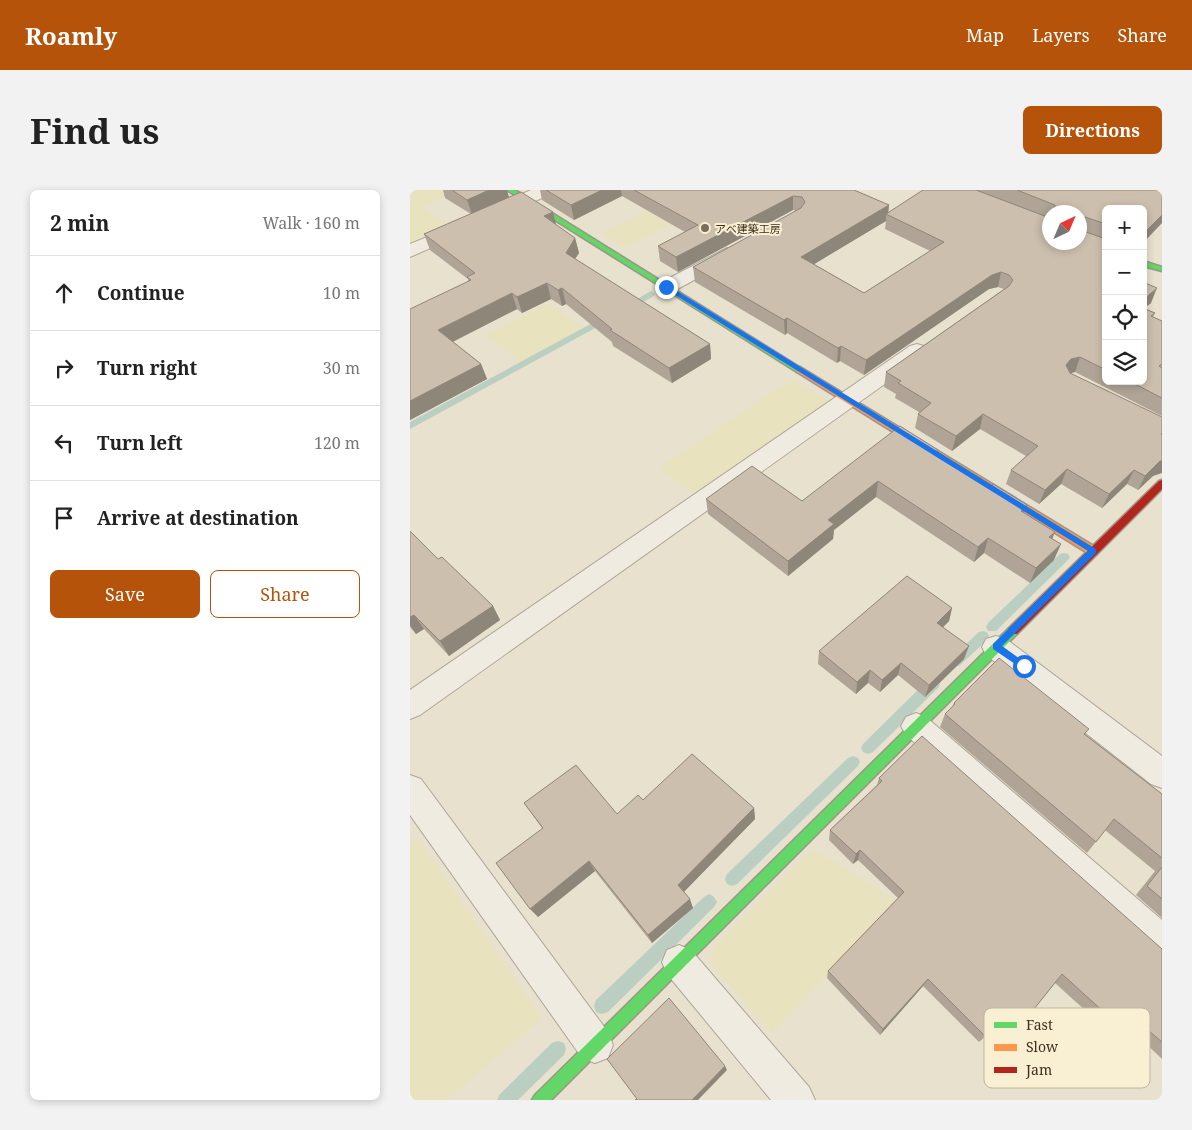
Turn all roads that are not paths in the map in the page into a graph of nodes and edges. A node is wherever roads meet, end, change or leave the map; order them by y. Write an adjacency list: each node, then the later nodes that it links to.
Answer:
1 (545, 190): 2 (street)
2 (517, 194): 4 (street); 7 (main road)
3 (743, 245): 7 (street)
4 (410, 251)
5 (1147, 264): 6 (main road)
6 (1162, 269)
7 (666, 287): 9 (main road)
8 (934, 339): 9 (street)
9 (848, 399): 11 (main road); 13 (street)
10 (1162, 483): 11 (main road)
11 (1094, 551): 12 (main road)
12 (996, 647): 14 (main road); 15 (street)
13 (410, 706)
14 (916, 726): 17 (street); 18 (main road)
15 (1162, 774)
16 (410, 789): 19 (street)
17 (1162, 943)
18 (679, 962): 19 (main road); 21 (street)
19 (595, 1045): 20 (main road)
20 (540, 1100)
21 (796, 1100)

